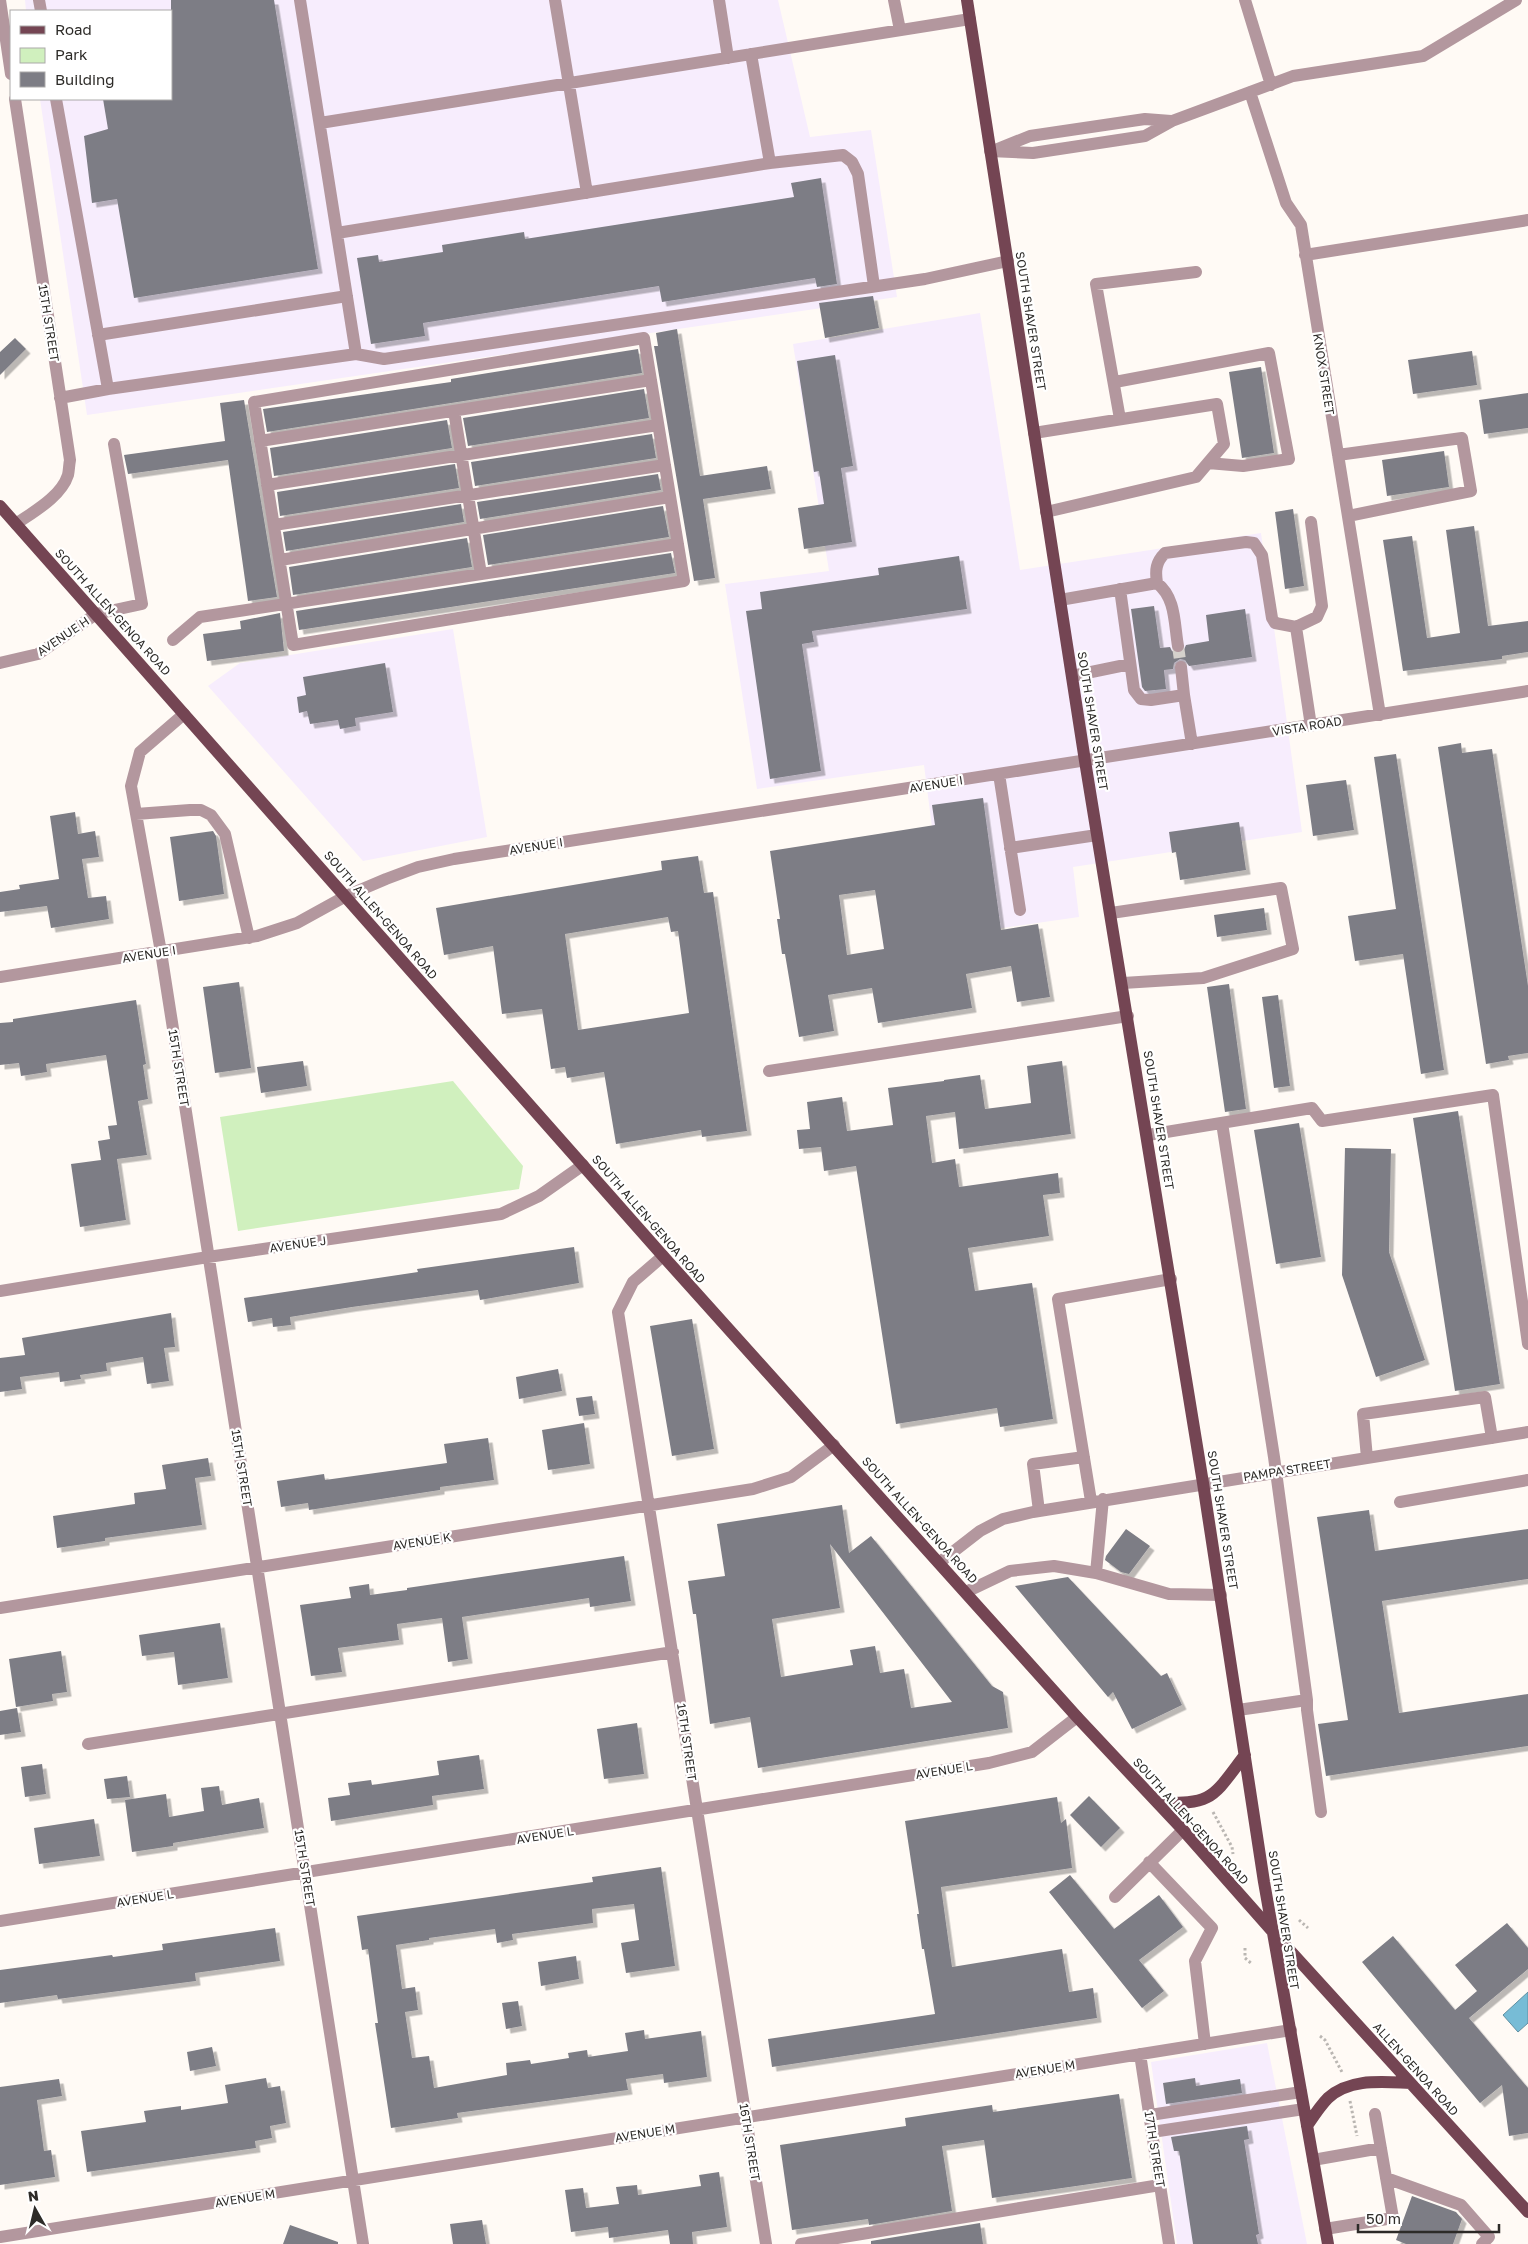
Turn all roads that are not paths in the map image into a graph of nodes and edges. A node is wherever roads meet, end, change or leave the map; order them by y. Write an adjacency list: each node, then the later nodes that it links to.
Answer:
1 (0, 0): 13 (street)
2 (300, 0): 19 (street)
3 (555, 0): 14 (street)
4 (719, 0): 12 (street)
5 (894, 0): 10 (street)
6 (967, 0): 9 (main road, SOUTH SHAVER STREET)
7 (1245, 0): 15 (street)
8 (1516, 0): 15 (street)
9 (970, 19): 10 (street); 20 (main road, SOUTH SHAVER STREET)
10 (900, 30): 11 (street)
11 (751, 54): 12 (street); 21 (street)
12 (728, 58): 14 (street)
13 (10, 67)
14 (569, 83): 19 (street); 22 (street)
15 (1271, 85): 16 (street)
16 (1250, 92): 20 (street); 25 (street, KNOX STREET)
17 (15, 100): 35 (street, 15TH STREET)
18 (56, 100): 30 (street)
19 (320, 123): 24 (street)
20 (990, 152): 26 (main road, SOUTH SHAVER STREET)
21 (770, 163): 22 (street); 28 (street)
22 (586, 193): 24 (street)
23 (1528, 220): 25 (street)
24 (337, 233): 29 (street)
25 (1305, 255): 43 (street, KNOX STREET)
26 (1008, 261): 28 (street); 39 (main road, SOUTH SHAVER STREET)
27 (1196, 272): 33 (street)
28 (874, 286): 31 (street)
29 (347, 296): 30 (street); 31 (street)
30 (98, 335): 34 (street)
31 (356, 354): 34 (street)
32 (651, 380): 36 (street); 38 (street); 40 (street)
33 (1115, 382): 37 (street); 44 (street)
34 (108, 389): 35 (street)
35 (60, 398): 53 (street, 15TH STREET)
36 (454, 411): 40 (street); 42 (street)
37 (1120, 419): 39 (street); 44 (street)
38 (658, 425): 42 (street); 45 (street)
39 (1034, 433): 50 (main road, SOUTH SHAVER STREET)
40 (260, 442): 46 (street)
41 (114, 444): 63 (street)
42 (461, 455): 46 (street); 47 (street)
43 (1338, 455): 51 (street, KNOX STREET); 51 (street)
44 (1208, 463): 50 (street)
45 (665, 465): 47 (street); 48 (street)
46 (267, 485): 54 (street)
47 (468, 495): 54 (street); 55 (street)
48 (670, 497): 55 (street); 56 (street)
49 (0, 506): 53 (main road, SOUTH ALLEN-GENOA ROAD)
50 (1046, 512): 61 (main road, SOUTH SHAVER STREET)
51 (1348, 516): 74 (street, KNOX STREET)
52 (1311, 522): 64 (street)
53 (16, 524): 63 (main road, SOUTH ALLEN-GENOA ROAD)
54 (274, 525): 57 (street)
55 (474, 529): 57 (street); 58 (street)
56 (678, 544): 58 (street); 62 (street)
57 (280, 560): 62 (street)
58 (481, 574): 62 (street)
59 (1157, 582): 60 (street); 64 (street); 66 (street)
60 (1120, 589): 61 (street); 68 (street)
61 (1060, 600): 70 (main road, SOUTH SHAVER STREET)
62 (287, 604): 65 (street)
63 (96, 614): 67 (street, AVENUE H); 73 (main road, SOUTH ALLEN-GENOA ROAD)
64 (1296, 627): 75 (street)
65 (173, 640)
66 (1178, 646)
67 (0, 663)
68 (1130, 664): 70 (street); 72 (street)
69 (1181, 668): 72 (street)
70 (1072, 676): 77 (main road, SOUTH SHAVER STREET)
71 (1528, 691): 74 (street, VISTA ROAD)
72 (1184, 695): 76 (street)
73 (184, 714): 79 (street, 15TH STREET); 82 (main road, SOUTH ALLEN-GENOA ROAD)
74 (1380, 715): 75 (street, VISTA ROAD)
75 (1310, 726): 76 (street, VISTA ROAD)
76 (1192, 744): 77 (street, VISTA ROAD)
77 (1085, 761): 78 (street, AVENUE I); 80 (main road, SOUTH SHAVER STREET)
78 (999, 774): 81 (street); 82 (street, AVENUE I)
79 (136, 814): 85 (street); 86 (street, 15TH STREET)
80 (1097, 834): 81 (street); 84 (main road, SOUTH SHAVER STREET)
81 (1010, 848): 83 (street)
82 (346, 896): 85 (street, AVENUE I); 93 (main road, SOUTH ALLEN-GENOA ROAD)
83 (1020, 910)
84 (1111, 913): 88 (main road, SOUTH SHAVER STREET); 88 (street)
85 (249, 938): 86 (street, AVENUE I)
86 (161, 952): 87 (street, AVENUE I); 95 (street, 15TH STREET)
87 (0, 977)
88 (1123, 983): 89 (main road, SOUTH SHAVER STREET)
89 (1128, 1016): 90 (street); 92 (main road, SOUTH SHAVER STREET)
90 (769, 1072)
91 (1222, 1123): 92 (street); 98 (street); 104 (street)
92 (1148, 1135): 96 (main road, SOUTH SHAVER STREET)
93 (583, 1165): 94 (main road, SOUTH ALLEN-GENOA ROAD); 95 (street, AVENUE J)
94 (663, 1256): 101 (main road, SOUTH ALLEN-GENOA ROAD); 109 (street, 16TH STREET)
95 (208, 1257): 97 (street, AVENUE J); 112 (street, 15TH STREET)
96 (1170, 1279): 102 (street); 106 (main road, SOUTH SHAVER STREET)
97 (0, 1290)
98 (1528, 1344)
99 (1528, 1432): 100 (street, PAMPA STREET)
100 (1492, 1438): 103 (street, PAMPA STREET); 103 (street)
101 (834, 1445): 109 (street, AVENUE K); 111 (main road, SOUTH ALLEN-GENOA ROAD)
102 (1084, 1457): 107 (street); 110 (street)
103 (1366, 1458): 104 (street, PAMPA STREET)
104 (1276, 1472): 106 (street, PAMPA STREET); 118 (street)
105 (1528, 1480): 108 (street)
106 (1203, 1483): 107 (street, PAMPA STREET); 115 (main road, SOUTH SHAVER STREET)
107 (1097, 1500): 110 (street, PAMPA STREET); 113 (street)
108 (1400, 1502)
109 (650, 1505): 112 (street, AVENUE K); 117 (street, 16TH STREET)
110 (1039, 1511): 111 (street, PAMPA STREET)
111 (940, 1562): 114 (main road, SOUTH ALLEN-GENOA ROAD)
112 (257, 1567): 116 (street, AVENUE K); 120 (street, 15TH STREET)
113 (1096, 1573): 114 (street); 115 (street)
114 (966, 1592): 121 (main road, SOUTH ALLEN-GENOA ROAD)
115 (1220, 1595): 119 (main road, SOUTH SHAVER STREET)
116 (0, 1608)
117 (673, 1652): 120 (street); 125 (street, 16TH STREET)
118 (1307, 1700): 119 (street); 126 (street)
119 (1238, 1710): 123 (main road, SOUTH SHAVER STREET)
120 (280, 1714): 122 (street); 129 (street, 15TH STREET)
121 (1077, 1717): 124 (main road, SOUTH ALLEN-GENOA ROAD); 125 (street, AVENUE L)
122 (88, 1744)
123 (1245, 1755): 124 (main road); 132 (main road, SOUTH SHAVER STREET)
124 (1158, 1803): 127 (main road, SOUTH ALLEN-GENOA ROAD)
125 (697, 1810): 129 (street, AVENUE L); 142 (street, 16TH STREET)
126 (1321, 1812)
127 (1183, 1830): 128 (street); 132 (main road, SOUTH ALLEN-GENOA ROAD)
128 (1149, 1862): 130 (street); 135 (street)
129 (306, 1873): 131 (street, AVENUE L); 148 (street, 15TH STREET)
130 (1114, 1897)
131 (0, 1921)
132 (1273, 1932): 133 (main road, SOUTH ALLEN-GENOA ROAD); 134 (main road, SOUTH SHAVER STREET)
133 (1284, 1945): 137 (main road, ALLEN-GENOA ROAD)
134 (1291, 2030): 135 (street, AVENUE M); 138 (main road, SOUTH SHAVER STREET)
135 (1205, 2044): 136 (street, AVENUE M)
136 (1140, 2054): 141 (street, 17TH STREET); 142 (street, AVENUE M)
137 (1410, 2082): 143 (main road); 150 (main road, ALLEN-GENOA ROAD)
138 (1301, 2092): 139 (main road, SOUTH SHAVER STREET); 141 (street)
139 (1304, 2109): 143 (main road, SOUTH SHAVER STREET); 144 (street)
140 (1375, 2114): 145 (street)
141 (1150, 2115): 144 (street, 17TH STREET)
142 (746, 2117): 148 (street, AVENUE M); 154 (street, 16TH STREET)
143 (1306, 2126): 146 (main road, SOUTH SHAVER STREET)
144 (1152, 2132): 149 (street, 17TH STREET)
145 (1381, 2148): 146 (street); 147 (street)
146 (1313, 2160): 151 (main road, SOUTH SHAVER STREET)
147 (1386, 2178): 151 (street); 158 (street)
148 (353, 2180): 152 (street, AVENUE M); 153 (street, 15TH STREET)
149 (1160, 2185): 155 (street); 156 (street, 17TH STREET)
150 (1528, 2212)
151 (1325, 2229): 157 (main road, SOUTH SHAVER STREET)
152 (0, 2237)
153 (363, 2244)
154 (766, 2244)
155 (801, 2244)
156 (1169, 2244)
157 (1328, 2244)
158 (1482, 2244)

